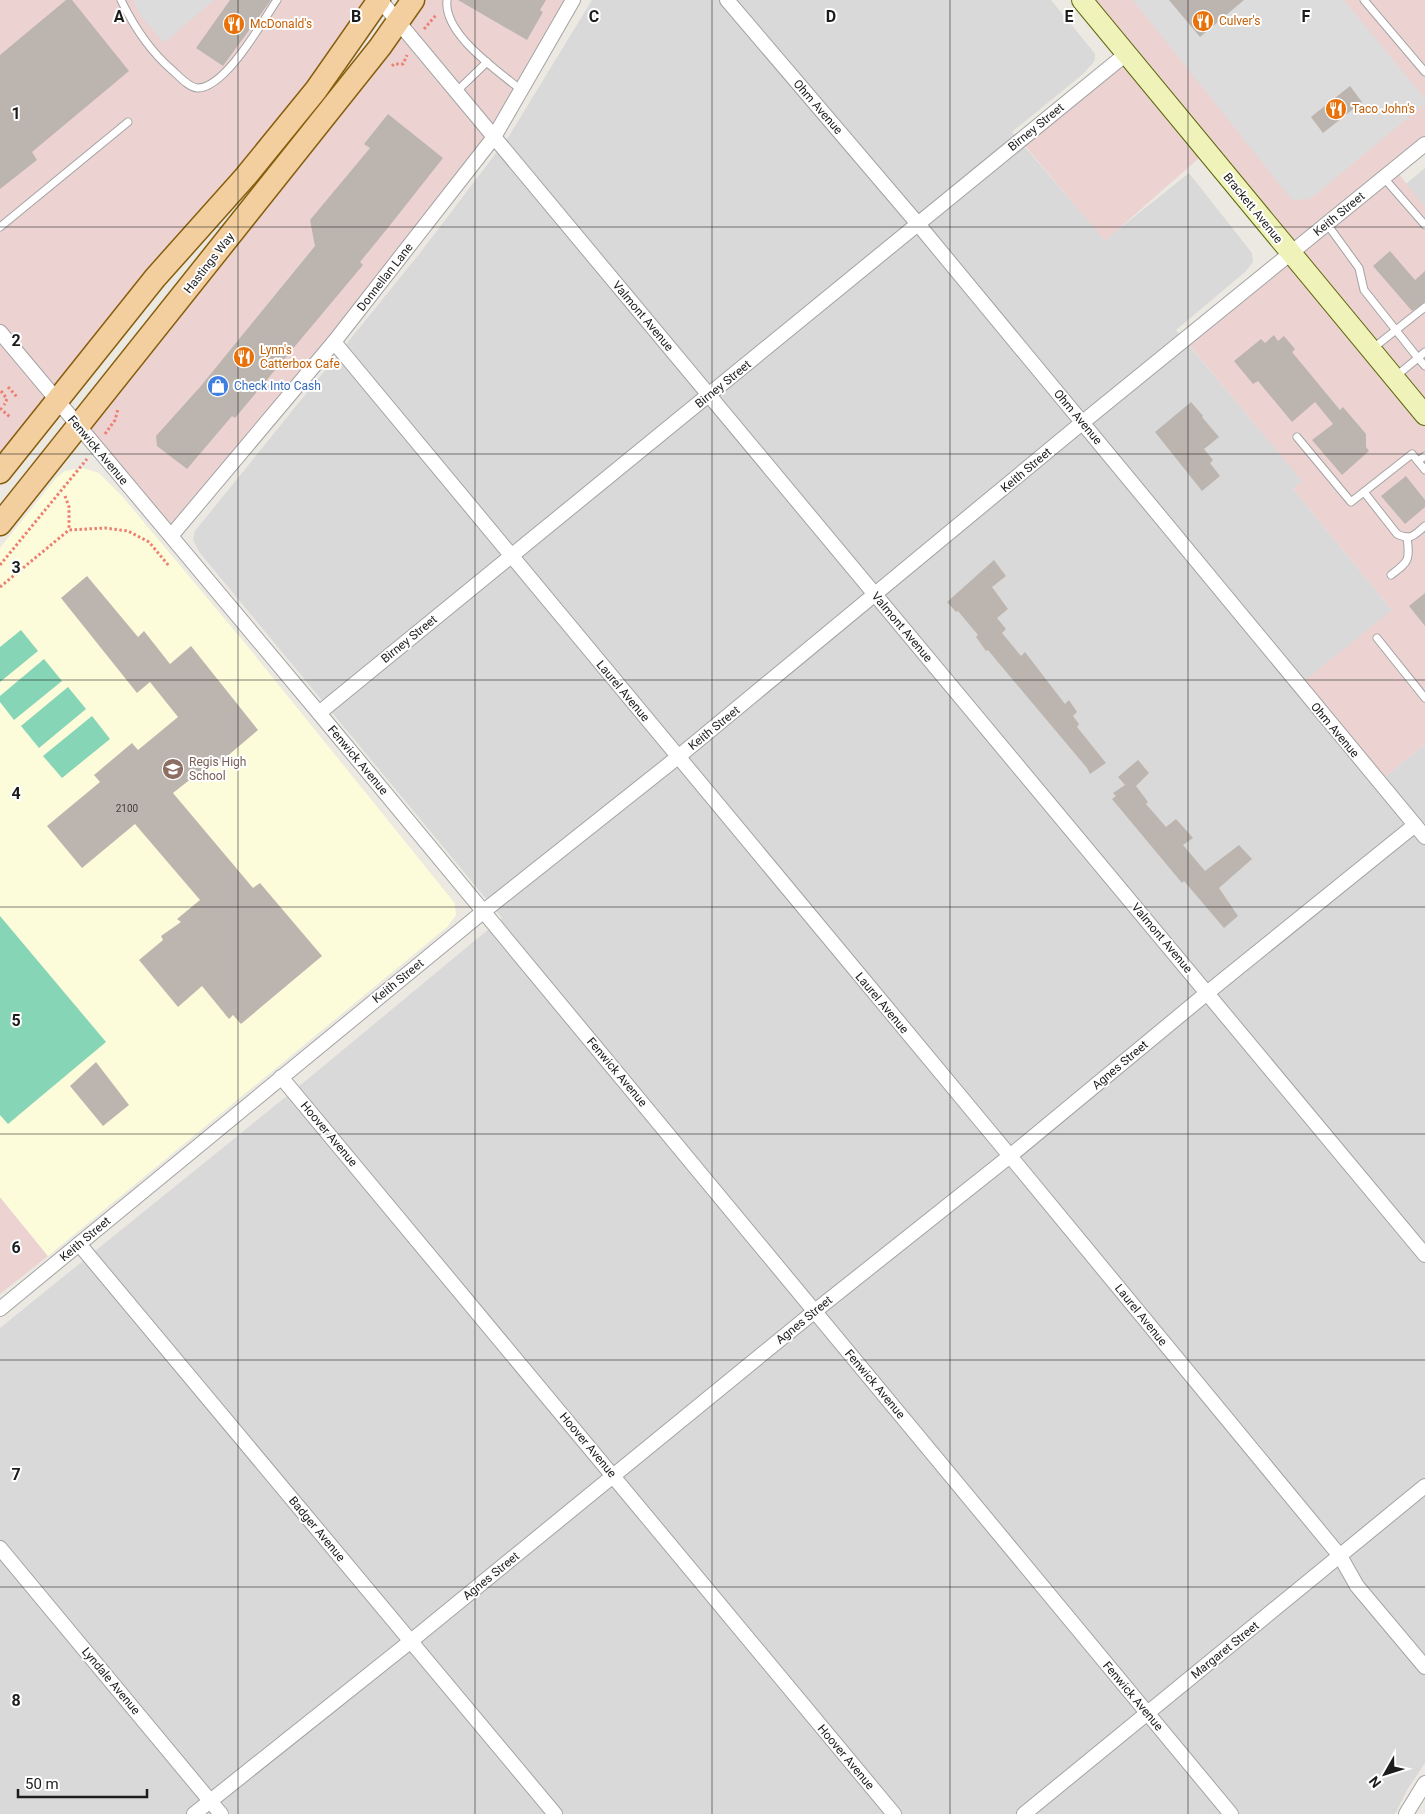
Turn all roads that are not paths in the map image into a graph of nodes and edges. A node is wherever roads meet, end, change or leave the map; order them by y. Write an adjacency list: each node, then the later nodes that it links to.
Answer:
1 (121, 0): 2 (lane)
2 (277, 0)
3 (379, 0): 10 (street, Valmont Avenue); 35 (main road)
4 (413, 0): 10 (main road, Hastings Way)
5 (447, 0): 12 (lane)
6 (573, 0): 14 (street, Donnellan Lane)
7 (727, 0): 20 (street, Ohm Avenue)
8 (1364, 0): 13 (lane)
9 (1085, 1): 11 (main road, Brackett Avenue)
10 (398, 23): 15 (street, Valmont Avenue); 38 (main road, Hastings Way)
11 (1126, 54): 20 (street, Birney Street); 24 (main road, Brackett Avenue)
12 (488, 62): 14 (lane); 15 (lane)
13 (1425, 72)
14 (521, 90): 17 (street, Donnellan Lane)
15 (456, 92): 17 (street, Valmont Avenue)
16 (128, 122): 23 (lane)
17 (494, 137): 28 (street, Donnellan Lane); 34 (street, Valmont Avenue)
18 (1425, 144): 19 (street, Keith Street)
19 (1384, 178): 21 (street, Keith Street); 22 (lane)
20 (918, 224): 34 (street, Birney Street); 37 (street, Ohm Avenue)
21 (1327, 224): 24 (street, Keith Street); 27 (lane)
22 (1425, 224)
23 (0, 227)
24 (1290, 253): 29 (main road, Brackett Avenue); 37 (street, Keith Street)
25 (1425, 307): 27 (lane)
26 (0, 332): 35 (street, Fenwick Avenue)
27 (1396, 332): 29 (lane); 31 (lane)
28 (334, 342): 47 (street, Donnellan Lane); 49 (street, Laurel Avenue)
29 (1370, 350): 33 (main road, Brackett Avenue)
30 (1425, 352): 31 (lane)
31 (1418, 358): 32 (lane); 33 (lane)
32 (1425, 366)
33 (1394, 378): 36 (main road, Brackett Avenue)
34 (709, 396): 49 (street, Birney Street); 51 (street, Valmont Avenue)
35 (56, 400): 38 (street, Fenwick Avenue); 43 (main road)
36 (1425, 415)
37 (1083, 422): 51 (street, Keith Street); 56 (street, Ohm Avenue)
38 (79, 427): 45 (main road, Hastings Way); 47 (street, Fenwick Avenue)
39 (1297, 437): 44 (lane)
40 (1425, 456): 41 (lane)
41 (1418, 461): 42 (lane); 44 (lane)
42 (1425, 470)
43 (0, 472)
44 (1364, 492): 48 (lane)
45 (0, 524)
46 (1425, 526): 48 (lane)
47 (171, 536): 54 (street, Fenwick Avenue)
48 (1407, 537): 50 (lane)
49 (510, 556): 54 (street, Birney Street); 55 (street, Laurel Avenue)
50 (1391, 575)
51 (876, 595): 55 (street, Keith Street); 59 (street, Valmont Avenue)
52 (1377, 638): 53 (lane)
53 (1425, 698)
54 (319, 713): 58 (street, Fenwick Avenue)
55 (678, 757): 58 (street, Keith Street); 61 (street, Laurel Avenue)
56 (1415, 825): 57 (street, Ohm Avenue); 59 (street, Agnes Street)
57 (1425, 837)
58 (484, 911): 60 (street, Keith Street); 65 (street, Fenwick Avenue)
59 (1207, 993): 61 (street, Agnes Street); 63 (street, Valmont Avenue)
60 (281, 1076): 62 (street, Keith Street); 66 (street, Hoover Avenue)
61 (1010, 1156): 65 (street, Agnes Street); 69 (street, Laurel Avenue)
62 (79, 1244): 64 (street, Keith Street); 70 (street, Badger Avenue)
63 (1425, 1254)
64 (0, 1309)
65 (815, 1311): 66 (street, Agnes Street); 72 (street, Fenwick Avenue)
66 (614, 1475): 70 (street, Agnes Street); 78 (street, Hoover Avenue)
67 (1425, 1486): 69 (street, Margaret Street)
68 (0, 1548): 74 (street, Lyndale Avenue)
69 (1340, 1556): 71 (street, Laurel Avenue); 72 (street, Margaret Street)
70 (411, 1641): 74 (street, Agnes Street); 77 (street, Badger Avenue)
71 (1425, 1667)
72 (1147, 1714): 79 (street, Margaret Street); 80 (street, Fenwick Avenue)
73 (1425, 1783): 81 (street)
74 (210, 1801): 75 (street, Agnes Street); 76 (street, Lyndale Avenue)
75 (194, 1814)
76 (221, 1814)
77 (555, 1814)
78 (894, 1814)
79 (1024, 1814)
80 (1231, 1814)
81 (1406, 1814)

